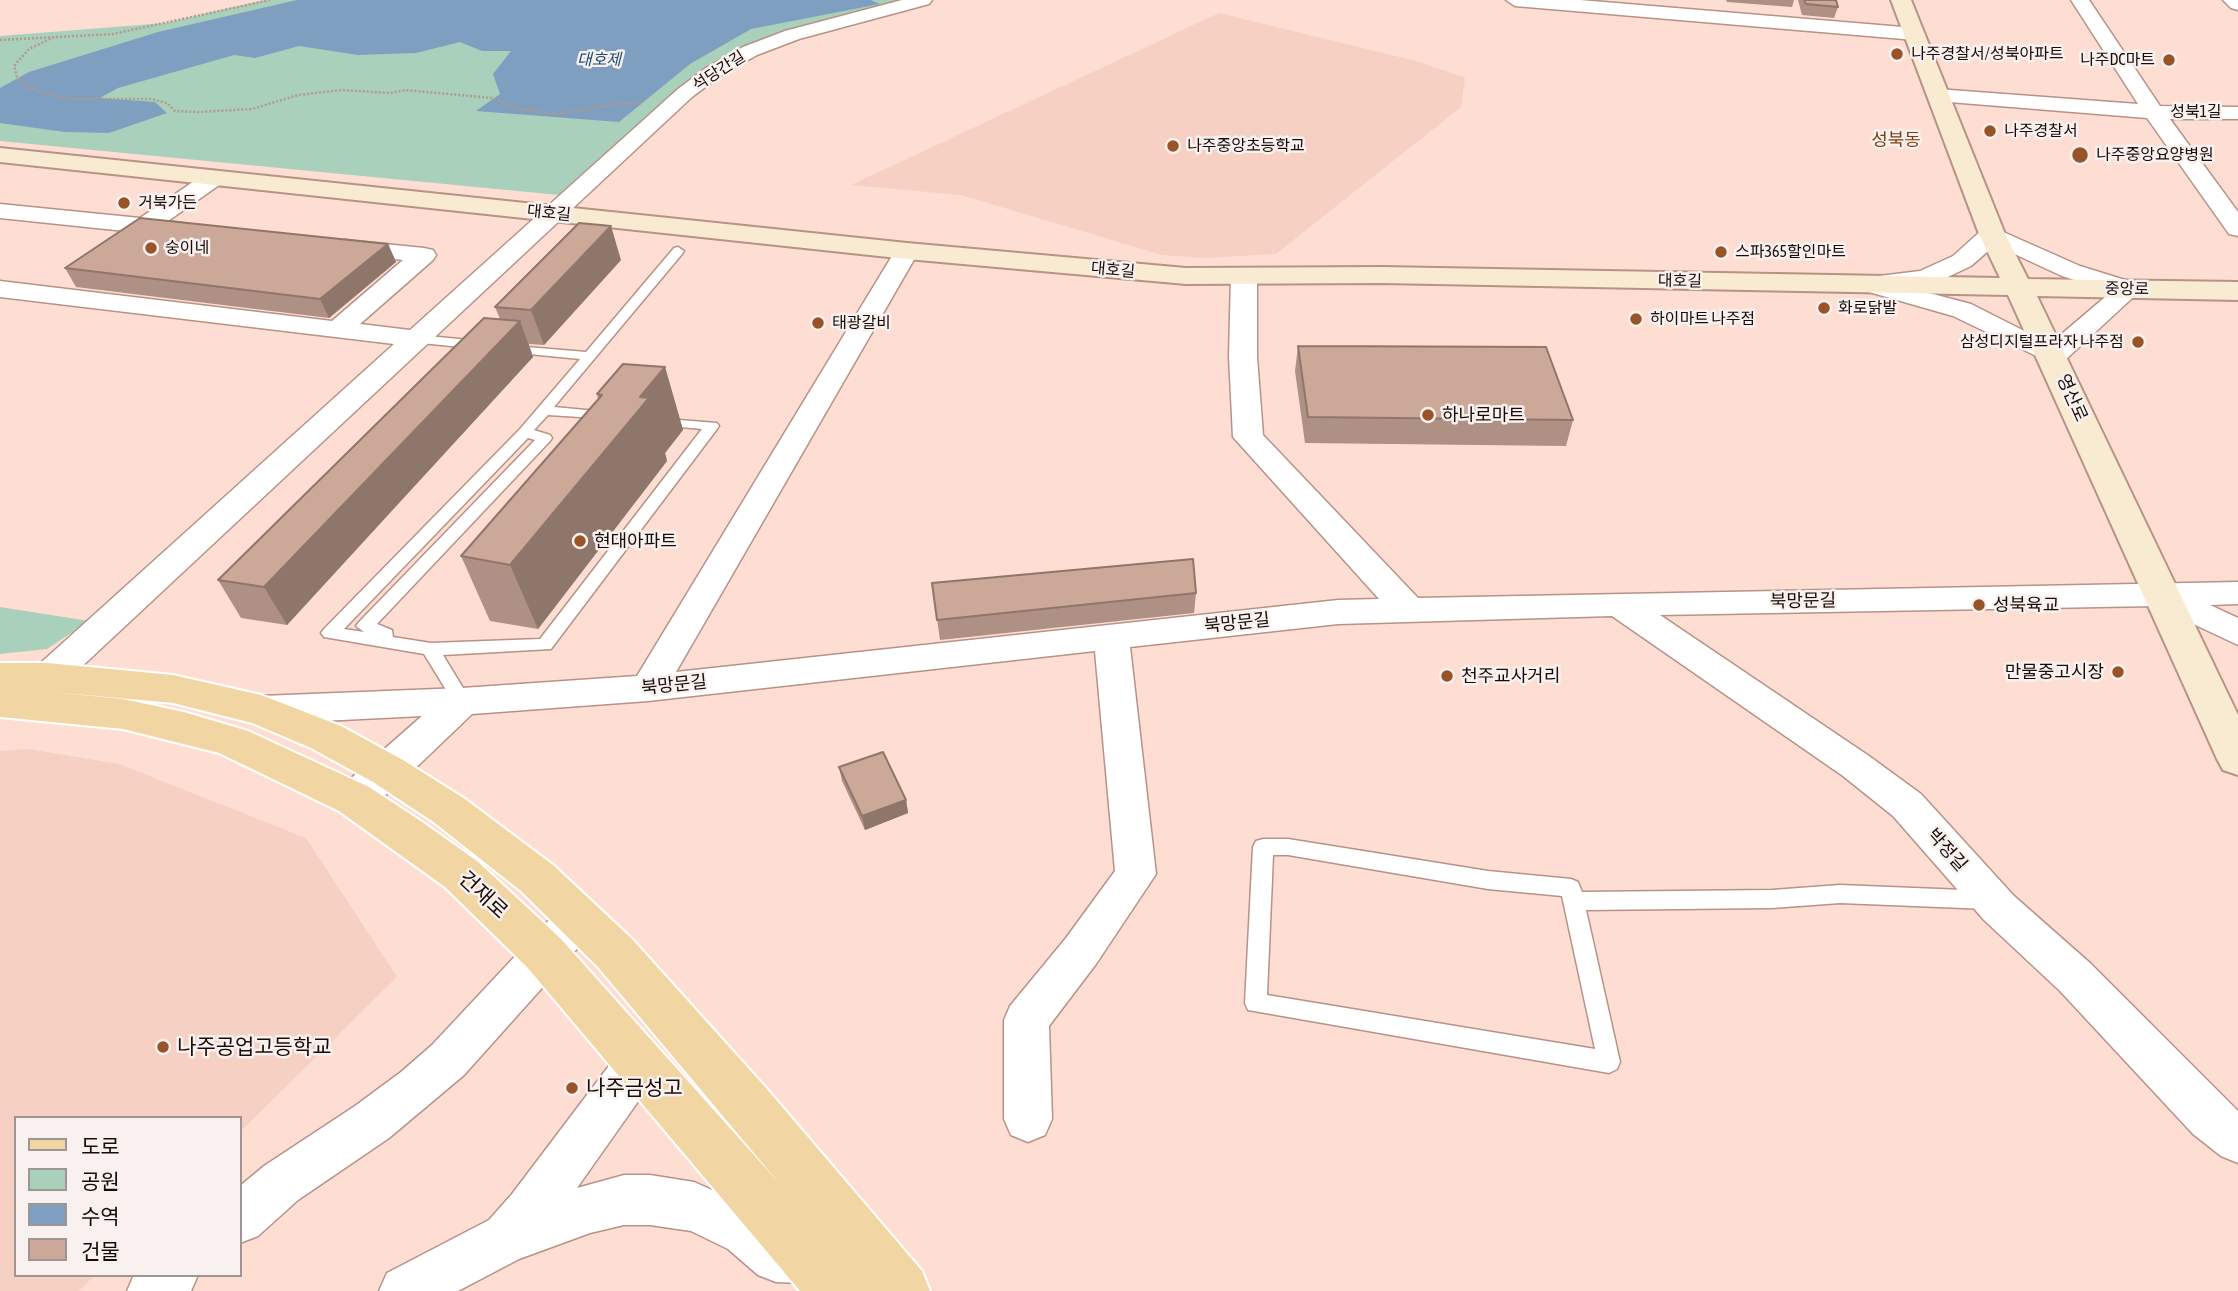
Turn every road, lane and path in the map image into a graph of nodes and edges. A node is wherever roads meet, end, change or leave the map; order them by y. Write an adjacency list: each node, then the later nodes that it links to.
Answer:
1 (270, 0): 10 (path)
2 (923, 0): 19 (street, 석당간길)
3 (1515, 0): 7 (street)
4 (1901, 0): 9 (street, 영산로)
5 (2080, 0): 14 (street)
6 (2232, 0): 8 (street)
7 (1617, 4): 9 (street)
8 (2238, 4)
9 (1915, 34): 12 (street, 영산로)
10 (54, 37): 11 (path); 13 (path)
11 (0, 40)
12 (1937, 95): 14 (street, 성북1길); 23 (street, 영산로)
13 (653, 104)
14 (2154, 112): 15 (street, 성북1길); 21 (street)
15 (2238, 113)
16 (0, 155): 17 (street, 대호길)
17 (214, 178): 19 (street, 대호길); 20 (street)
18 (0, 211): 20 (street)
19 (555, 213): 27 (street, 대호길); 37 (street, 석당간길)
20 (144, 226): 22 (street); 25 (street)
21 (2238, 229)
22 (198, 231)
23 (1992, 234): 30 (street); 31 (street, 영산로); 33 (street)
24 (318, 244): 36 (street)
25 (111, 249)
26 (678, 251): 38 (lane)
27 (907, 251): 29 (street, 대호길); 53 (street)
28 (78, 272): 35 (street)
29 (1244, 276): 30 (street, 대호길); 47 (street)
30 (1871, 285): 31 (street, 대호길); 39 (street)
31 (2017, 288): 33 (street, 중앙로); 39 (street, 영산로)
32 (0, 289): 35 (street)
33 (2129, 289): 34 (street, 중앙로); 39 (street)
34 (2238, 291)
35 (45, 295): 36 (street)
36 (338, 329): 37 (street)
37 (417, 339): 38 (lane); 52 (street, 석당간길)
38 (590, 356): 40 (lane)
39 (2053, 356): 45 (street, 영산로)
40 (544, 410): 41 (lane); 43 (lane)
41 (622, 417)
42 (648, 420): 50 (lane)
43 (525, 432): 50 (lane); 50 (lane)
44 (2238, 593): 45 (street, 북망문길)
45 (2162, 595): 46 (street, 북망문길); 48 (street); 57 (street, 영산로)
46 (1619, 604): 47 (street, 북망문길); 60 (street, 박정길)
47 (1409, 610): 49 (street, 북망문길)
48 (2238, 633)
49 (1111, 636): 53 (street, 북망문길); 64 (street)
50 (430, 649): 54 (lane)
51 (0, 677): 52 (main road, 건재로)
52 (48, 677): 56 (main road, 건재로)
53 (648, 688): 54 (street, 북망문길)
54 (462, 701): 56 (street, 건재로); 58 (street)
55 (0, 702): 58 (main road, 건재로)
56 (261, 709): 58 (main road, 건재로)
57 (2238, 759)
58 (371, 785): 61 (main road, 건재로); 62 (main road, 건재로)
59 (1574, 901): 59 (lane); 60 (lane)
60 (1992, 901): 65 (street, 박정길)
61 (578, 918): 62 (street); 74 (main road, 건재로)
62 (544, 953): 63 (main road, 건재로); 66 (street)
63 (640, 1061): 67 (street); 68 (main road, 건재로)
64 (1028, 1119)
65 (2238, 1140)
66 (242, 1215)
67 (507, 1238): 68 (street); 73 (street)
68 (823, 1274)
69 (170, 1277): 71 (street)
70 (175, 1277): 72 (street)
71 (153, 1291)
72 (187, 1291)
73 (405, 1291)
74 (902, 1291)

